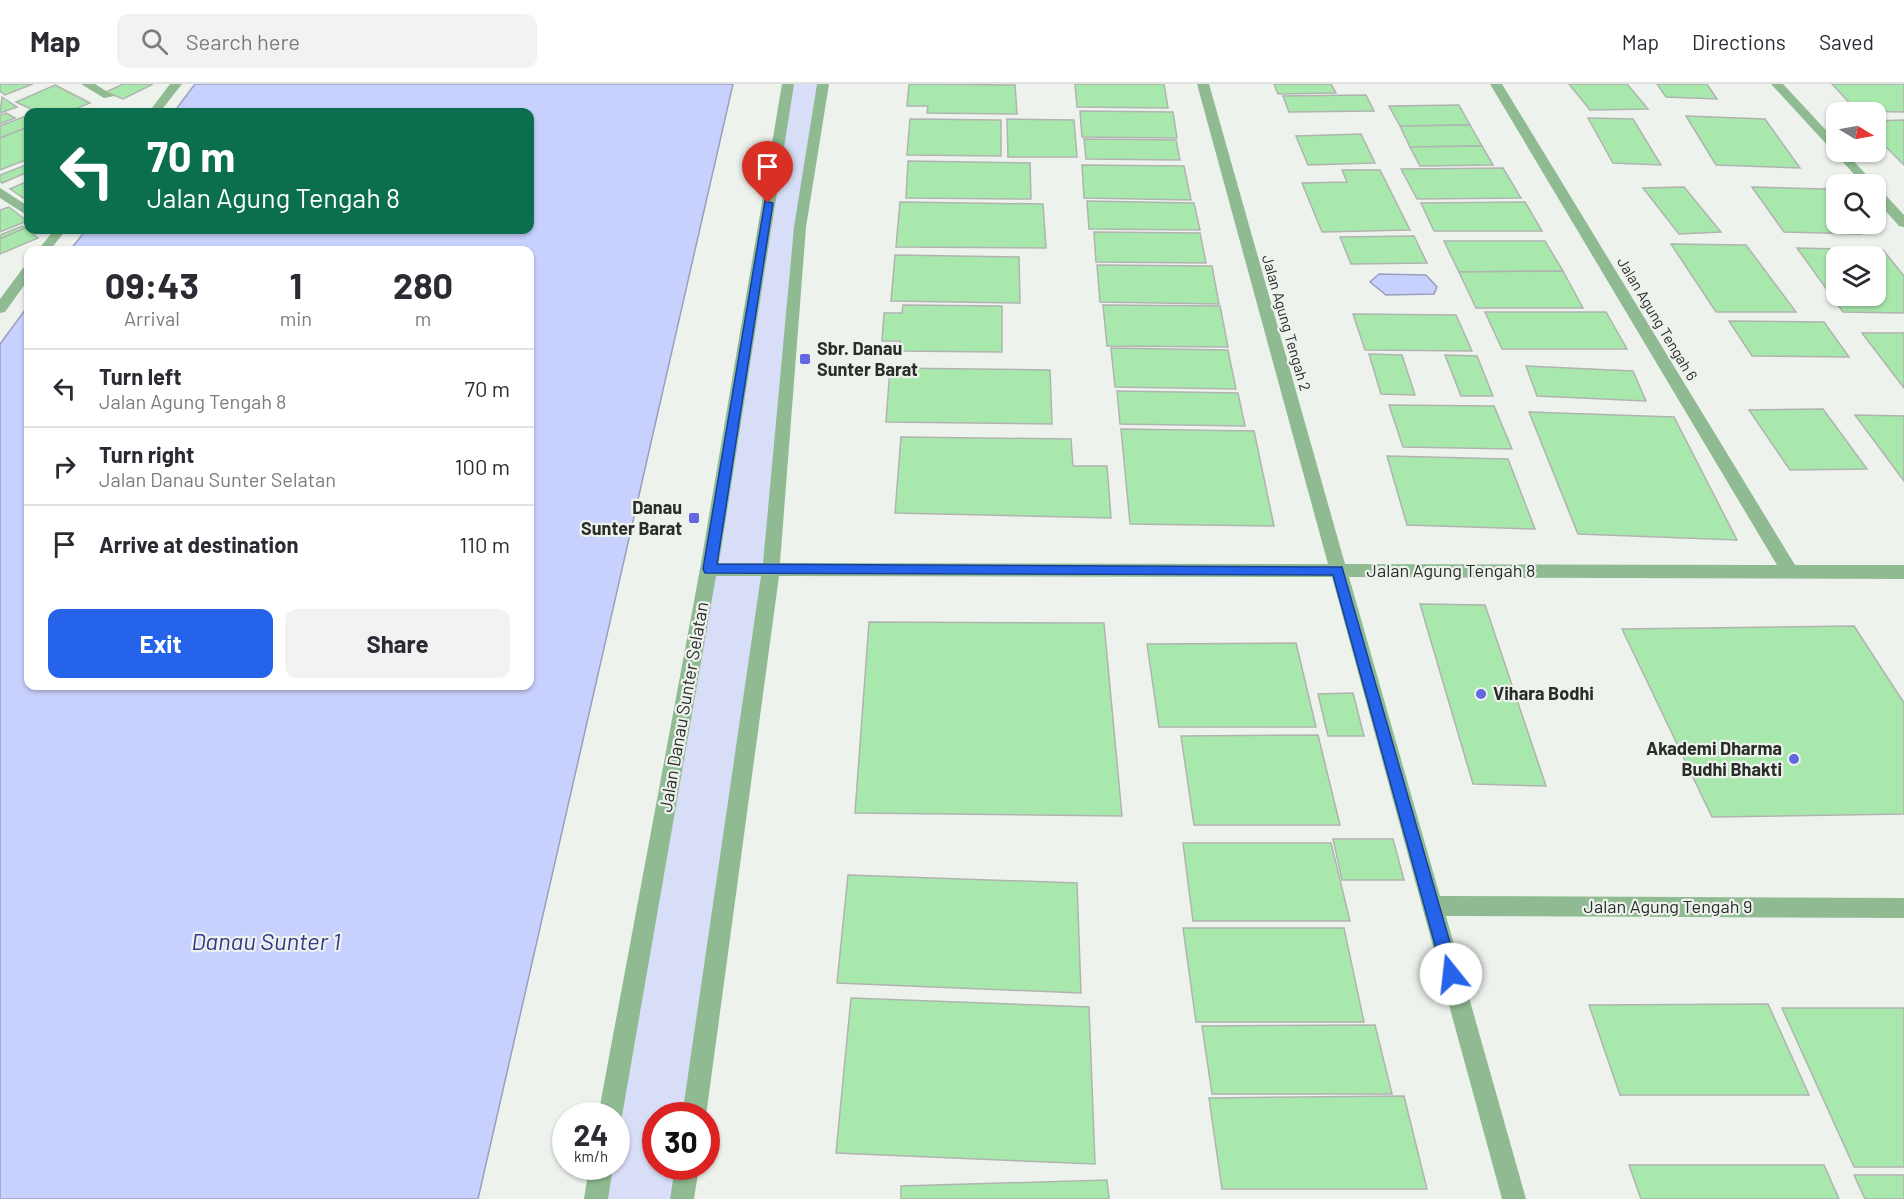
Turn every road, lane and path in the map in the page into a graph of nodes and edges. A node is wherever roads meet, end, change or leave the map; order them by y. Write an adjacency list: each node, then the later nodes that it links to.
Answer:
1 (87, 84): 8 (street)
2 (176, 84): 9 (street)
3 (788, 84): 21 (street, Jalan Danau Sunter Selatan)
4 (824, 84): 22 (street)
5 (1203, 84): 23 (street, Jalan Agung Tengah 2)
6 (1496, 84): 24 (street, Jalan Agung Tengah 6)
7 (1777, 84): 10 (street)
8 (108, 96)
9 (157, 108)
10 (1826, 138)
11 (1848, 162): 12 (street)
12 (1860, 174)
13 (0, 192): 15 (street)
14 (1886, 203): 16 (street)
15 (24, 209)
16 (1904, 223)
17 (57, 234): 18 (street)
18 (47, 246)
19 (24, 276): 20 (street)
20 (0, 309)
21 (709, 569): 22 (street, Jalan Agung Tengah 8); 28 (street, Jalan Danau Sunter Selatan)
22 (771, 569): 23 (street, Jalan Agung Tengah 8); 29 (street)
23 (1338, 570): 24 (street, Jalan Agung Tengah 8); 26 (street, Jalan Agung Tengah 2)
24 (1790, 572): 25 (street, Jalan Agung Tengah 8)
25 (1904, 572)
26 (1432, 906): 27 (street, Jalan Agung Tengah 9); 34 (street, Jalan Agung Tengah 2)
27 (1904, 908)
28 (613, 1102)
29 (696, 1102)
30 (599, 1180): 32 (street)
31 (685, 1180): 33 (street)
32 (596, 1199)
33 (682, 1199)
34 (1514, 1199)

